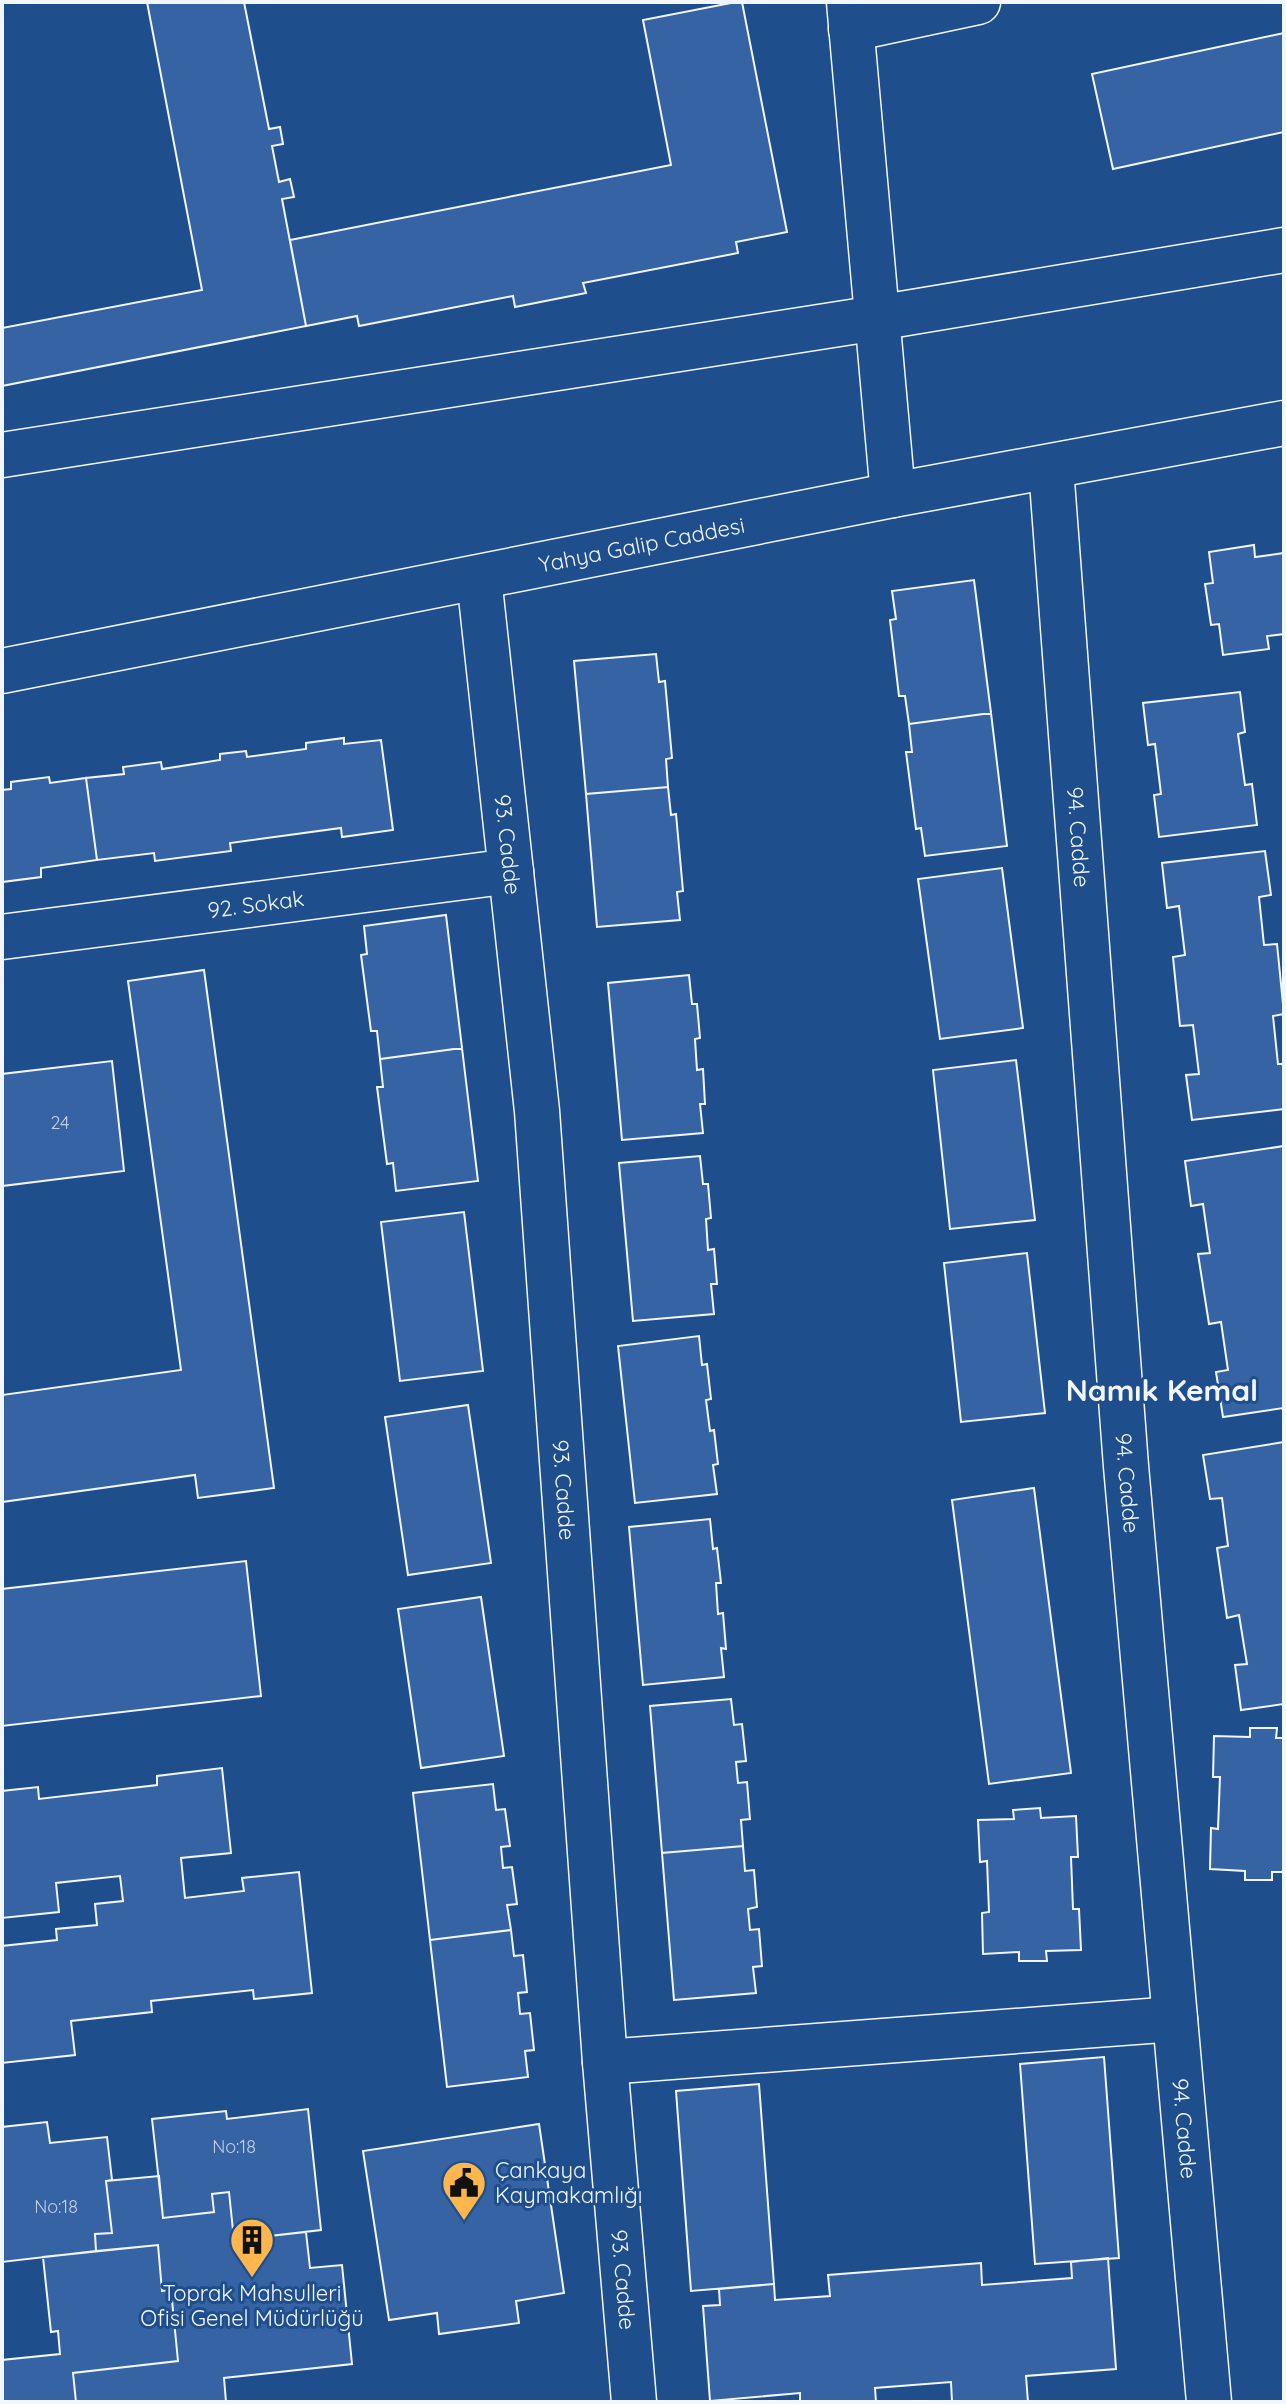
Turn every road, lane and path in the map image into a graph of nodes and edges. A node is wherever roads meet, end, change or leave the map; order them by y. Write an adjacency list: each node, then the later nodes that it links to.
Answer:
1 (978, 2): 2 (street)
2 (850, 16): 4 (street)
3 (1284, 250): 4 (street)
4 (877, 318): 6 (street); 8 (street)
5 (1284, 423): 7 (street, Yahya Galip Caddesi)
6 (2, 455)
7 (1051, 468): 8 (street, Yahya Galip Caddesi); 13 (street, 94. Cadde)
8 (893, 495): 9 (street, Yahya Galip Caddesi)
9 (479, 578): 10 (street, Yahya Galip Caddesi); 11 (street, 93. Cadde)
10 (2, 671)
11 (511, 871): 12 (street, 92. Sokak); 14 (street, 93. Cadde)
12 (2, 937)
13 (1175, 2019): 14 (street); 16 (street, 94. Cadde)
14 (605, 2062): 15 (street, 93. Cadde)
15 (634, 2402)
16 (1209, 2402)

